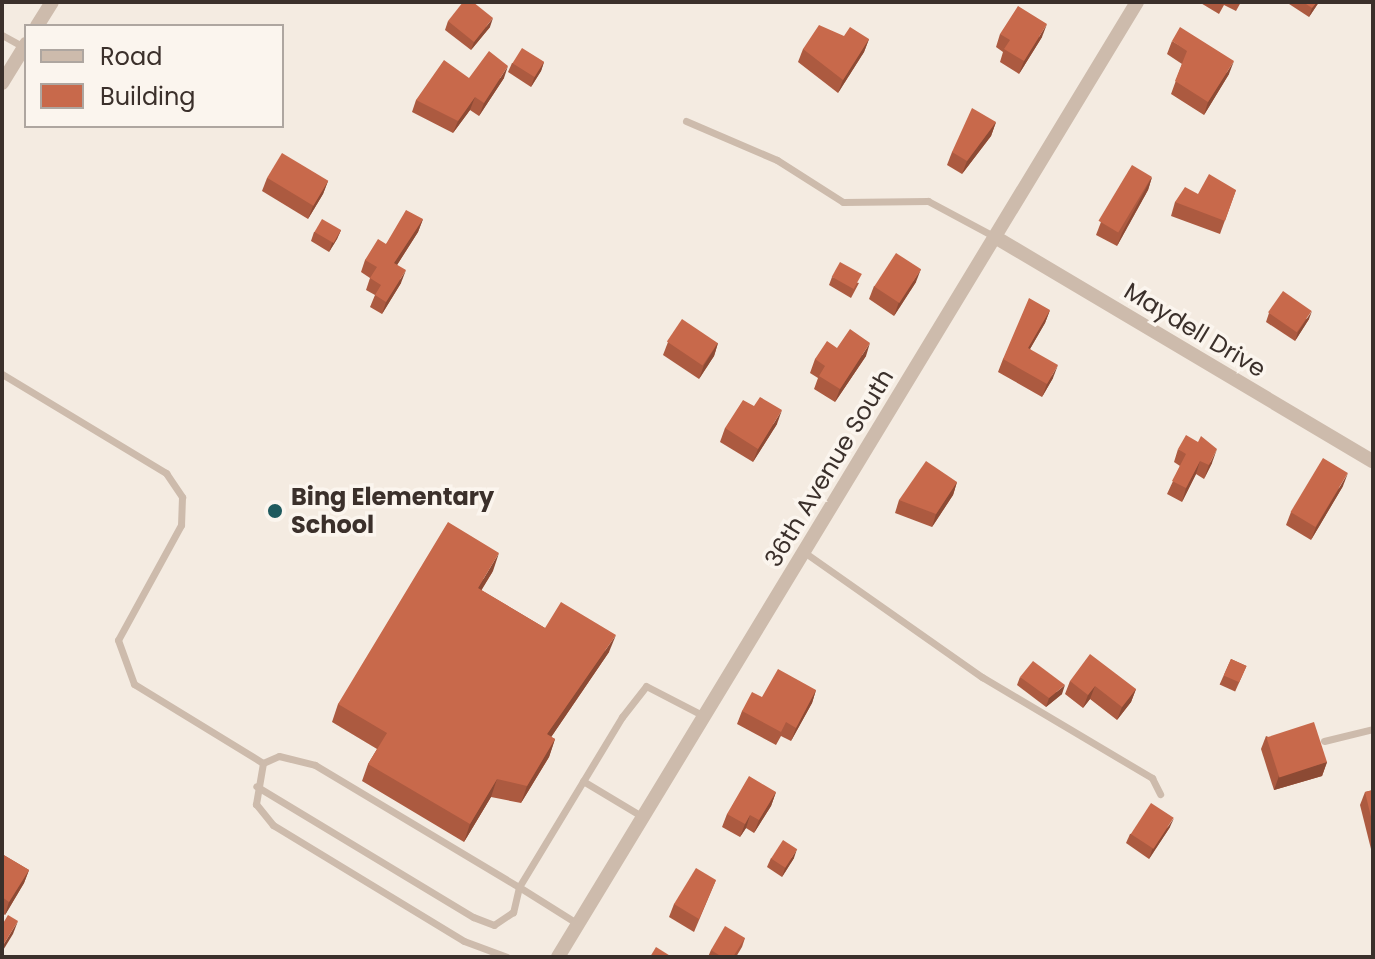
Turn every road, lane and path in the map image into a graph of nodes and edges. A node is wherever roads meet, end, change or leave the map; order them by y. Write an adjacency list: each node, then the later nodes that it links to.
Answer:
1 (52, 2): 3 (street)
2 (1137, 2): 9 (street, 36th Avenue South)
3 (38, 24)
4 (2, 35): 5 (lane)
5 (24, 46)
6 (24, 48): 7 (street)
7 (2, 83)
8 (686, 121): 9 (lane)
9 (995, 237): 11 (street, Maydell Drive); 12 (street, 36th Avenue South)
10 (2, 374): 16 (lane)
11 (1373, 461)
12 (804, 552): 13 (street, 36th Avenue South); 19 (lane)
13 (704, 716): 17 (lane); 20 (street, 36th Avenue South)
14 (1373, 729): 15 (lane)
15 (1324, 741)
16 (263, 763): 18 (lane); 21 (lane)
17 (583, 781): 20 (lane); 21 (lane)
18 (256, 786): 21 (lane); 23 (lane)
19 (1160, 794)
20 (643, 817): 22 (street, 36th Avenue South)
21 (519, 887): 22 (lane)
22 (578, 924): 24 (street, 36th Avenue South)
23 (507, 957)
24 (558, 957)

